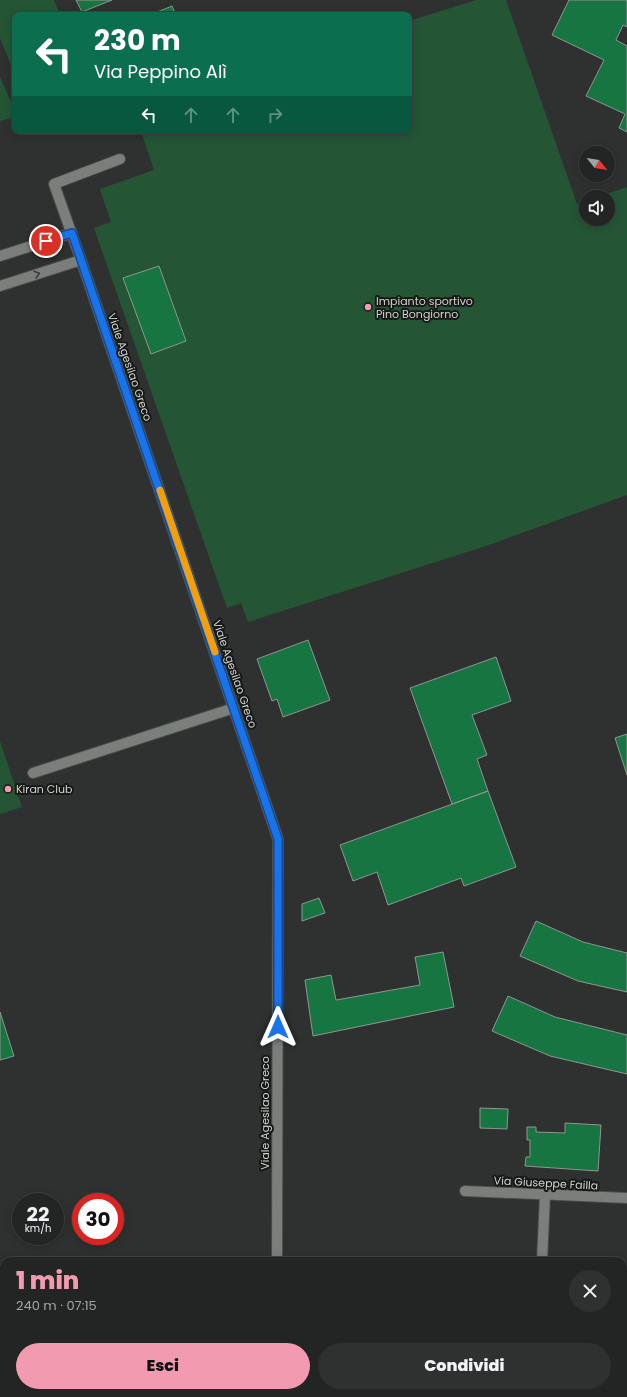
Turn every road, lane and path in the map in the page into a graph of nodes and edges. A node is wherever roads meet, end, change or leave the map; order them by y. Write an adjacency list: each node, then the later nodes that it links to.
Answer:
1 (120, 159): 2 (street, Viale Agesilao Greco)
2 (72, 233): 3 (street); 4 (street, Viale Agesilao Greco)
3 (0, 256)
4 (81, 260): 5 (street, one-way to 4); 6 (street, Viale Agesilao Greco)
5 (0, 286)
6 (234, 708): 7 (street); 11 (street, Viale Agesilao Greco)
7 (33, 773)
8 (465, 1191): 9 (street, Via Giuseppe Failla)
9 (545, 1195): 10 (street, Via Giuseppe Failla); 12 (street)
10 (627, 1198)
11 (277, 1257)
12 (542, 1257)

